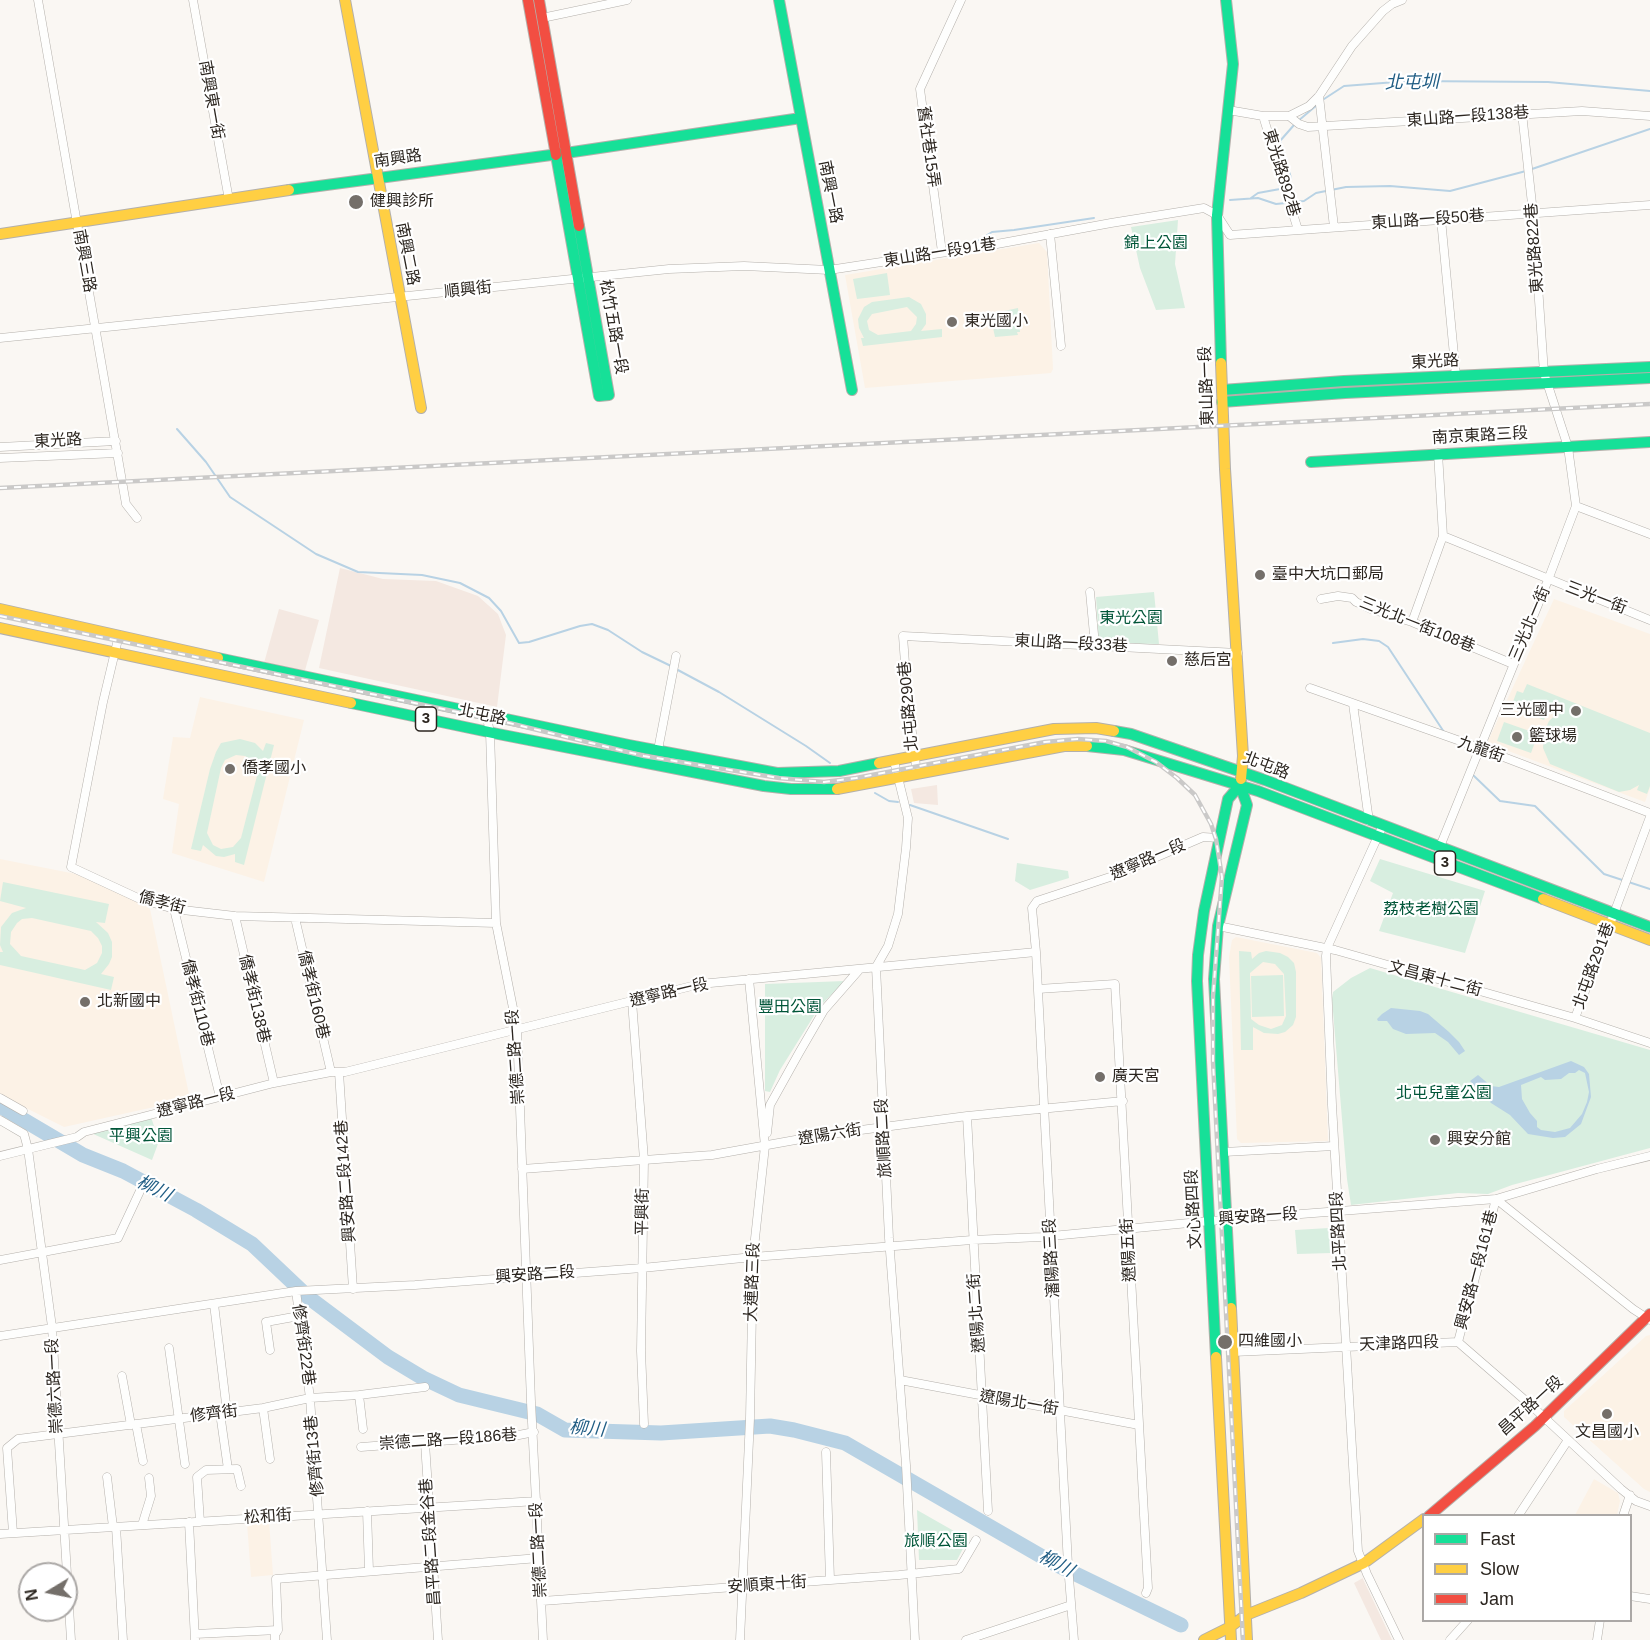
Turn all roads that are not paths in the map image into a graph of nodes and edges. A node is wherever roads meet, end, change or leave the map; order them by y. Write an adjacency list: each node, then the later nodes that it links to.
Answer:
1 (38, 0): 27 (street, 南興三路)
2 (193, 0): 22 (street, 南興東一街)
3 (345, 0): 21 (main road, 南興二路)
4 (528, 0): 20 (main road, 松竹五路一段)
5 (539, 0): 11 (main road, 松竹五路一段)
6 (627, 0): 11 (street)
7 (779, 0): 18 (main road, 南興一路)
8 (960, 0): 32 (street, 舊社巷15弄)
9 (1226, 0): 13 (main road, 東山路一段)
10 (1402, 0): 12 (street)
11 (542, 18): 20 (main road, 松竹五路一段)
12 (1319, 96): 16 (street); 19 (street)
13 (1228, 110): 15 (street); 25 (main road, 東山路一段)
14 (1522, 113): 17 (street, 東山路一段138巷); 19 (street, 東山路一段138巷); 24 (street, 東光路822巷)
15 (1263, 116): 16 (street); 29 (street, 東光路892巷)
16 (1289, 116): 19 (street, 東山路一段138巷)
17 (1650, 116)
18 (801, 118): 20 (main road, 南興路); 33 (main road, 南興一路)
19 (1323, 126): 28 (street)
20 (561, 154): 21 (main road, 南興路); 34 (main road, 松竹五路一段)
21 (378, 177): 22 (main road, 南興路); 35 (main road, 南興二路)
22 (229, 200): 27 (main road, 南興路)
23 (1650, 206): 24 (street, 東山路一段50巷)
24 (1533, 213): 26 (street, 東山路一段50巷); 41 (street, 東光路822巷)
25 (1217, 215): 29 (street, 東山路一段50巷); 31 (street, 東山路一段91巷); 44 (main road, 東山路一段)
26 (1441, 219): 28 (street, 東山路一段50巷); 40 (street)
27 (77, 222): 30 (main road, 南興路); 36 (street, 南興三路)
28 (1334, 227): 29 (street, 東山路一段50巷)
29 (1298, 230)
30 (0, 234)
31 (1050, 234): 32 (street, 東山路一段91巷); 38 (street)
32 (942, 252): 33 (street, 東山路一段91巷)
33 (829, 270): 34 (street, 順興街); 43 (main road, 南興一路)
34 (584, 278): 34 (main road, 松竹五路一段); 35 (street, 順興街)
35 (400, 296): 36 (street, 順興街); 45 (main road, 南興二路)
36 (96, 327): 37 (street, 順興街); 46 (street, 南興三路)
37 (0, 338)
38 (1061, 346)
39 (1650, 367): 41 (main road, 東光路)
40 (1455, 376): 41 (main road, 東光路); 44 (main road, 東光路)
41 (1545, 378): 42 (main road, 東光路); 44 (main road, 東光路); 49 (street, 三光北一街)
42 (1650, 378)
43 (852, 390)
44 (1222, 396): 69 (main road, 東山路一段)
45 (422, 408)
46 (116, 441): 48 (street, 東光路); 50 (street, 南興三路)
47 (1650, 442): 49 (main road, 南京東路三段)
48 (0, 447)
49 (1568, 447): 51 (main road, 南京東路三段); 54 (street, 三光北一街)
50 (118, 453): 52 (street, 東光路); 55 (street, 南興三路)
51 (1438, 453): 53 (main road, 南京東路三段); 57 (street)
52 (0, 458)
53 (1311, 462)
54 (1575, 506): 56 (street); 58 (street, 三光北一街)
55 (138, 519)
56 (1650, 534)
57 (1443, 536): 58 (street, 三光一街); 63 (street)
58 (1548, 580): 62 (street, 三光一街); 71 (street, 三光北一街)
59 (1089, 592): 67 (street)
60 (1320, 599): 63 (street, 三光北一街108巷)
61 (0, 609): 65 (main road, 北屯路 / 3)
62 (1650, 620)
63 (1412, 622): 71 (street, 三光北一街108巷)
64 (0, 628): 68 (main road, 北屯路 / 3)
65 (119, 635): 68 (street, 僑孝街); 74 (main road, 北屯路 / 3)
66 (903, 636): 67 (street, 東山路一段33巷); 78 (street, 北屯路290巷)
67 (1095, 645): 69 (street, 東山路一段33巷)
68 (115, 652): 75 (main road, 北屯路 / 3); 91 (street, 僑孝街)
69 (1238, 653): 80 (main road, 東山路一段)
70 (675, 659): 77 (street)
71 (1513, 664): 76 (street, 三光北一街)
72 (1310, 688): 73 (street, 九龍街)
73 (1353, 704): 76 (street, 九龍街); 85 (street)
74 (486, 714): 75 (street, 崇德二路一段); 77 (main road, 北屯路 / 3)
75 (490, 732): 82 (main road, 北屯路 / 3); 95 (street, 崇德二路一段)
76 (1480, 748): 84 (street, 九龍街); 89 (street, 三光北一街)
77 (658, 750): 79 (main road, 北屯路 / 3)
78 (914, 757): 79 (main road, 北屯路 / 3); 80 (main road, 北屯路 / 3); 81 (street, 北屯路290巷)
79 (894, 761): 82 (street)
80 (1242, 772): 83 (main road, 文心路四段); 85 (main road, 北屯路 / 3)
81 (917, 774): 82 (main road, 北屯路 / 3); 83 (main road, 北屯路 / 3)
82 (897, 778): 102 (street, 旅順路二段)
83 (1240, 784): 87 (main road, 北屯路 / 3); 88 (main road, 文心路四段); 97 (main road, 文心路四段)
84 (1650, 815): 92 (street, 北屯路291巷)
85 (1369, 820): 86 (main road, 北屯路 / 3)
86 (1383, 825): 87 (street, 北平路四段); 89 (main road, 北屯路 / 3)
87 (1378, 837): 90 (main road, 北屯路 / 3); 100 (street, 北平路四段)
88 (1219, 838): 101 (street, 遼寧路一段); 132 (main road, 文心路四段)
89 (1440, 847): 90 (street, 三光北一街); 92 (main road, 北屯路 / 3)
90 (1435, 859): 96 (main road, 北屯路 / 3)
91 (174, 909): 93 (street, 僑孝街); 112 (street, 僑孝街110巷)
92 (1614, 914): 96 (street, 北屯路291巷); 98 (main road, 北屯路 / 3)
93 (235, 915): 94 (street, 僑孝街); 111 (street, 僑孝街138巷)
94 (295, 918): 95 (street, 僑孝街); 110 (street, 僑孝街160巷)
95 (496, 923): 108 (street, 崇德二路一段)
96 (1609, 925): 99 (main road, 北屯路 / 3); 107 (street, 北屯路291巷)
97 (1218, 926): 100 (street, 文昌東十二街); 123 (main road, 文心路四段)
98 (1650, 927)
99 (1650, 940)
100 (1327, 948): 107 (street, 文昌東十二街); 121 (street, 北平路四段)
101 (1036, 952): 102 (street, 遼寧路一段); 105 (street, 瀋陽路三段)
102 (876, 967): 103 (street, 遼寧路一段); 119 (street, 旅順路二段)
103 (860, 970): 104 (street, 遼寧路一段); 120 (street, 大連路三段)
104 (749, 979): 106 (street, 遼寧路一段); 120 (street, 大連路三段)
105 (1038, 989): 114 (street, 遼陽五街); 115 (street, 瀋陽路三段)
106 (632, 1001): 108 (street, 遼寧路一段); 126 (street, 平興街)
107 (1575, 1018): 109 (street, 文昌東十二街)
108 (517, 1028): 110 (street, 遼寧路一段); 127 (street, 崇德二路一段)
109 (1650, 1043)
110 (335, 1072): 111 (street, 遼寧路一段); 142 (street, 興安路二段142巷)
111 (274, 1083): 112 (street, 遼寧路一段)
112 (220, 1097): 122 (street, 遼寧路一段)
113 (0, 1098): 116 (street)
114 (1123, 1101): 115 (street, 遼陽六街); 133 (street, 遼陽五街)
115 (1043, 1110): 117 (street, 遼陽六街); 134 (street, 瀋陽路三段)
116 (23, 1111)
117 (967, 1116): 119 (street, 遼陽六街); 135 (street, 遼陽北二街)
118 (0, 1120): 122 (street, 崇德六路一段)
119 (883, 1128): 120 (street, 遼陽六街); 136 (street, 旅順路二段)
120 (765, 1146): 126 (street, 遼陽六街); 138 (street, 大連路三段)
121 (1334, 1146): 123 (street); 130 (street, 北平路四段)
122 (28, 1149): 124 (street); 137 (street, 崇德六路一段)
123 (1224, 1152): 131 (main road, 文心路四段)
124 (0, 1156)
125 (1650, 1156): 129 (street, 興安路一段)
126 (644, 1160): 127 (street, 遼陽六街); 140 (street, 平興街)
127 (522, 1169): 141 (street, 崇德二路一段)
128 (140, 1191): 137 (street)
129 (1496, 1199): 130 (street, 興安路一段); 146 (street); 149 (street, 興安路一段161巷)
130 (1338, 1210): 131 (street, 興安路一段); 150 (street, 北平路四段)
131 (1227, 1220): 132 (street, 興安路一段); 153 (main road, 文心路四段)
132 (1210, 1221): 133 (street, 興安路一段); 217 (main road, 文心路四段)
133 (1128, 1228): 134 (street, 興安路一段); 167 (street, 遼陽五街)
134 (1051, 1237): 135 (street, 興安路一段); 161 (street, 瀋陽路三段)
135 (972, 1240): 136 (street, 興安路一段); 158 (street, 遼陽北二街)
136 (890, 1246): 138 (street, 興安路一段); 155 (street, 旅順路二段)
137 (42, 1252): 139 (street); 147 (street, 崇德六路一段)
138 (753, 1257): 140 (street, 興安路二段); 208 (street, 大連路三段)
139 (0, 1260)
140 (642, 1268): 141 (street, 興安路二段); 166 (street, 平興街)
141 (526, 1275): 142 (street, 興安路二段); 169 (street, 崇德二路一段)
142 (353, 1289): 143 (street, 興安路二段)
143 (300, 1292): 144 (street); 145 (street, 修齊街22巷)
144 (214, 1304): 147 (street); 162 (street)
145 (299, 1316): 152 (street); 159 (street, 修齊街22巷)
146 (1649, 1317): 164 (main road, 昌平路一段)
147 (52, 1327): 148 (street); 170 (street, 崇德六路一段)
148 (0, 1336)
149 (1458, 1342): 150 (street, 天津路四段); 164 (street, 天津路四段)
150 (1346, 1346): 153 (street, 天津路四段); 202 (street, 北平路四段)
151 (169, 1348): 163 (street)
152 (270, 1350)
153 (1233, 1352): 214 (main road, 文心路四段)
154 (122, 1376): 165 (street)
155 (900, 1380): 158 (street, 遼陽北一街); 205 (street, 旅順路二段)
156 (425, 1387): 157 (street, 修齊街)
157 (359, 1395): 159 (street, 修齊街); 168 (street)
158 (982, 1396): 161 (street, 遼陽北一街); 187 (street, 遼陽北二街)
159 (310, 1398): 160 (street, 修齊街); 188 (street, 修齊街13巷)
160 (263, 1408): 162 (street, 修齊街); 175 (street)
161 (1061, 1410): 167 (street, 遼陽北一街); 213 (street, 瀋陽路三段)
162 (223, 1413): 163 (street, 修齊街); 178 (street)
163 (178, 1418): 165 (street, 修齊街); 177 (street)
164 (1543, 1418): 171 (street, 天津路四段); 189 (main road, 昌平路一段)
165 (134, 1424): 170 (street, 修齊街); 176 (street)
166 (644, 1424)
167 (1138, 1425): 209 (street, 遼陽五街)
168 (363, 1429)
169 (533, 1429): 172 (street, 崇德二路一段186巷); 183 (street, 崇德二路一段)
170 (58, 1434): 197 (street, 崇德六路一段); 198 (street, 修齊街)
171 (1568, 1440): 182 (street, 天津路四段); 190 (street)
172 (425, 1443): 173 (street, 崇德二路一段186巷); 185 (street, 昌平路二段金谷巷)
173 (361, 1447)
174 (826, 1452): 207 (street)
175 (270, 1459)
176 (142, 1461)
177 (185, 1464)
178 (228, 1469): 181 (street); 194 (street)
179 (107, 1477): 196 (street)
180 (149, 1478): 195 (street)
181 (241, 1486)
182 (1630, 1495): 184 (street, 天津路四段); 191 (street)
183 (537, 1501): 185 (street, 松和街); 201 (street, 崇德二路一段)
184 (1650, 1506)
185 (428, 1507): 186 (street, 松和街); 203 (street, 昌平路二段金谷巷)
186 (367, 1511): 188 (street, 松和街); 204 (street)
187 (988, 1511)
188 (320, 1514): 194 (street, 松和街); 206 (street, 修齊街13巷)
189 (1430, 1514)
190 (1519, 1514)
191 (1623, 1514)
192 (1422, 1520): 202 (main road)
193 (189, 1522): 194 (street, 松和街); 195 (street, 松和街); 220 (street)
194 (200, 1522)
195 (142, 1525): 196 (street, 松和街)
196 (114, 1527): 197 (street, 松和街); 222 (street)
197 (65, 1530): 198 (street, 松和街); 221 (street, 崇德六路一段)
198 (13, 1533): 199 (street, 松和街)
199 (0, 1534)
200 (976, 1540): 205 (street, 安順東十街)
201 (540, 1558): 203 (street); 212 (street, 崇德二路一段)
202 (1364, 1563): 214 (main road); 234 (street, 北平路四段)
203 (434, 1568): 204 (street); 225 (street, 昌平路二段金谷巷)
204 (369, 1571): 206 (street)
205 (911, 1573): 207 (street, 安順東十街); 228 (street)
206 (323, 1575): 218 (street); 224 (street, 修齊街13巷)
207 (830, 1580): 208 (street, 安順東十街)
208 (742, 1586): 212 (street, 安順東十街); 227 (street)
209 (1146, 1593)
210 (1632, 1596): 211 (street)
211 (1650, 1599)
212 (542, 1602): 226 (street, 崇德二路一段)
213 (1071, 1605): 229 (street); 230 (street)
214 (1246, 1615): 217 (main road); 233 (main road, 文心路四段)
215 (1466, 1622): 235 (street)
216 (1600, 1622): 236 (street)
217 (1230, 1627): 231 (main road); 232 (main road, 文心路四段)
218 (278, 1630): 219 (street); 223 (street)
219 (226, 1636): 220 (street)
220 (195, 1637)
221 (70, 1640)
222 (123, 1640)
223 (275, 1640)
224 (327, 1640)
225 (438, 1640)
226 (543, 1640)
227 (740, 1640)
228 (915, 1640)
229 (966, 1640)
230 (1074, 1640)
231 (1204, 1640)
232 (1231, 1640)
233 (1247, 1640)
234 (1399, 1640)
235 (1450, 1640)
236 (1597, 1640)

